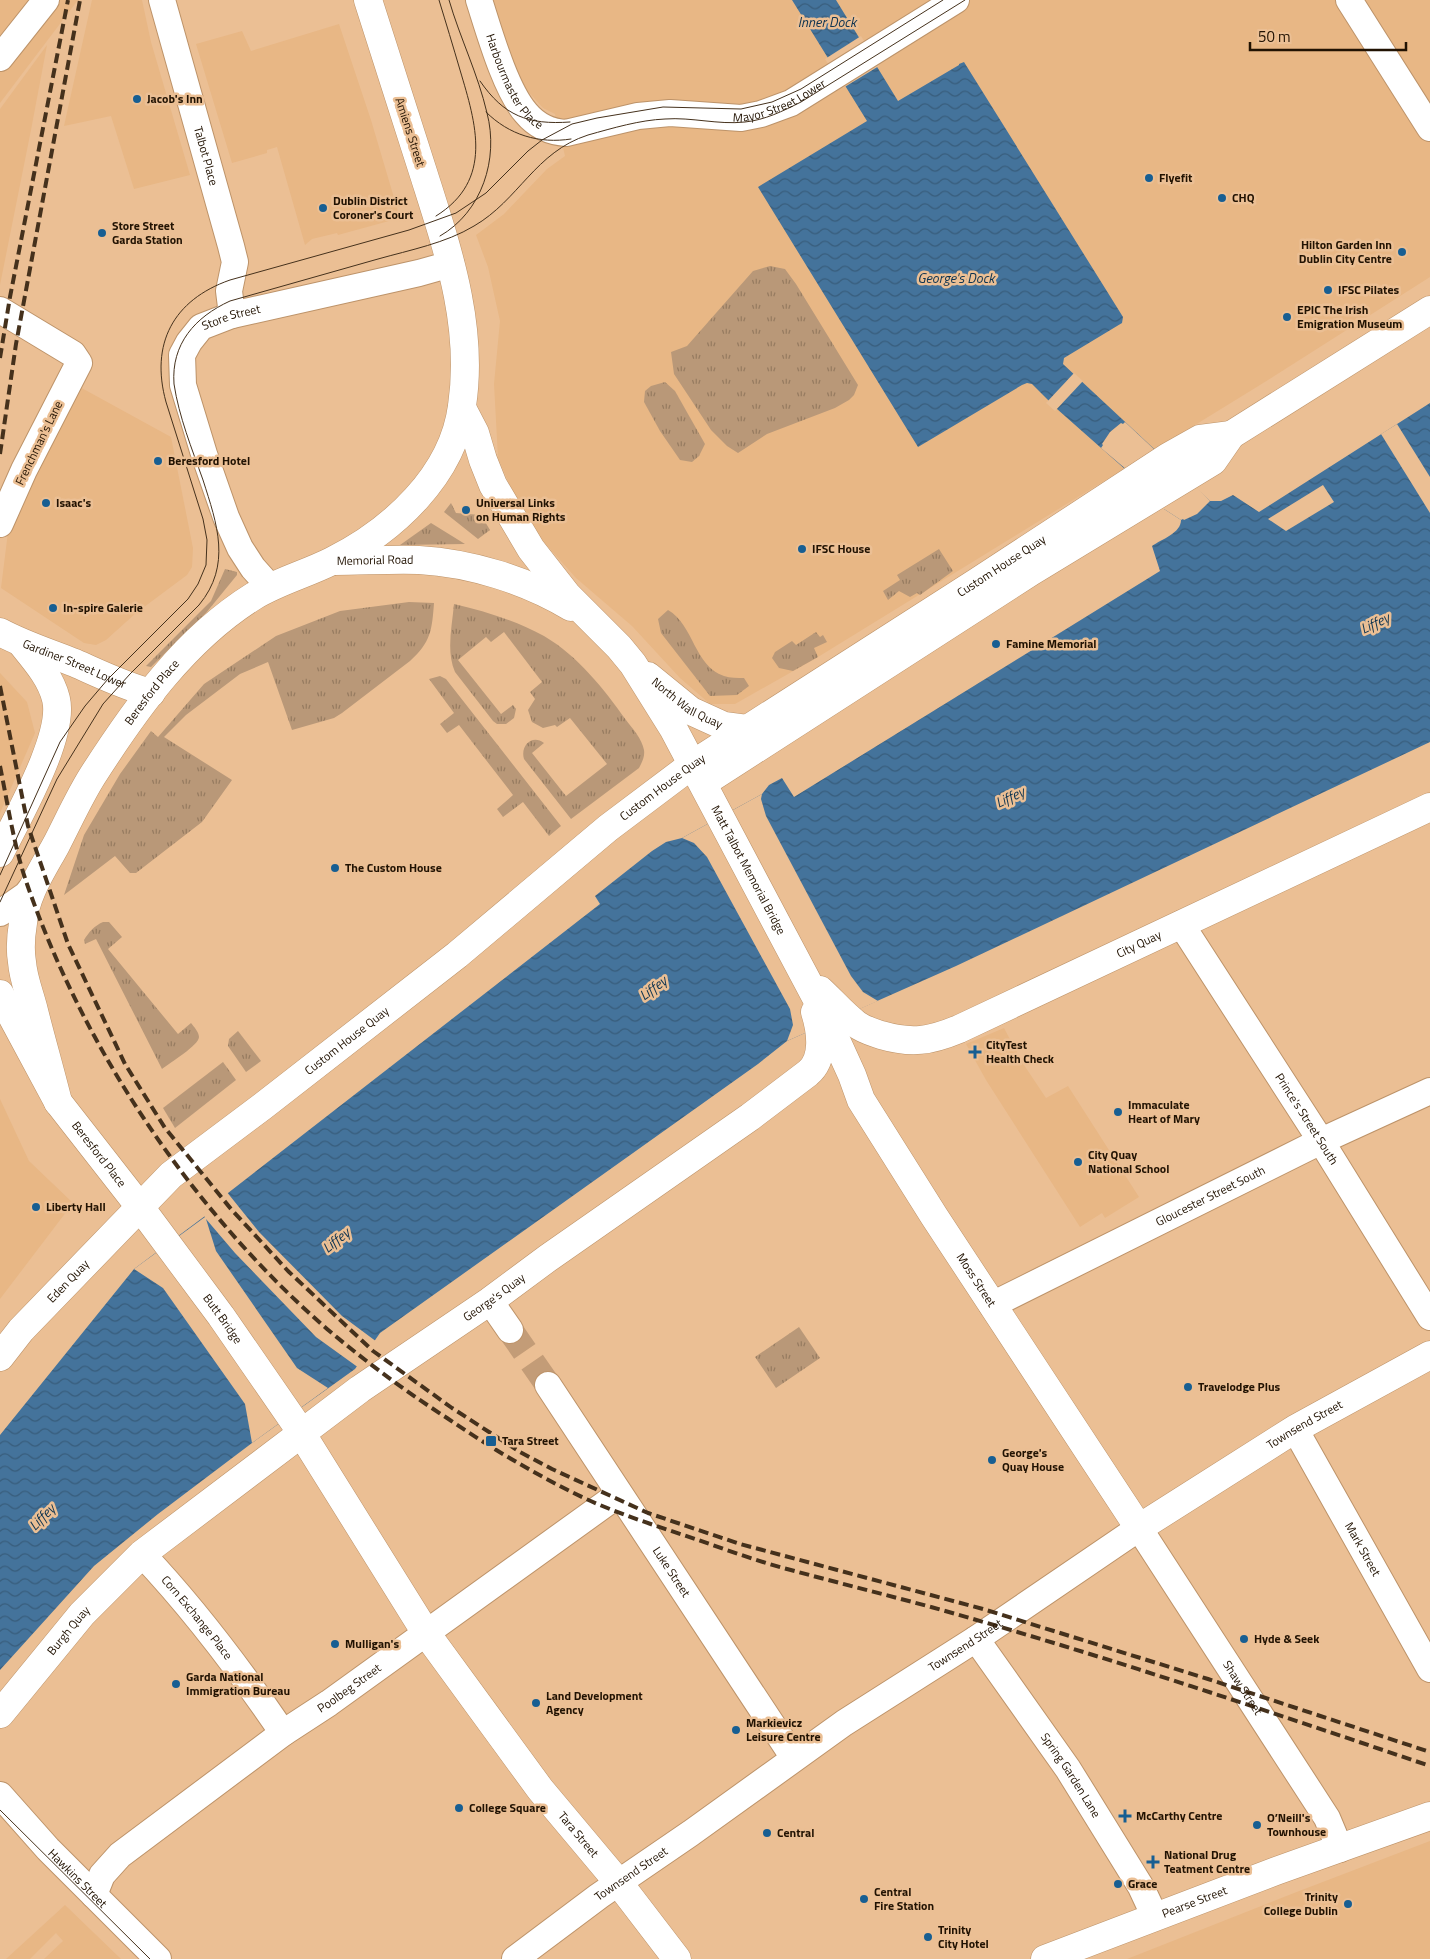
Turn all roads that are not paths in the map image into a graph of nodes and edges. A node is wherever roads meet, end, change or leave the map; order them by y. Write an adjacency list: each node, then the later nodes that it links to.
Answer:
1 (46, 0): 7 (street)
2 (162, 0): 13 (street, Talbot Place)
3 (368, 0): 10 (main road, Amiens Street)
4 (478, 0): 9 (street, Harbourmaster Place)
5 (956, 0): 9 (street, Mayor Street Lower)
6 (1349, 0): 8 (street)
7 (0, 58)
8 (1430, 128)
9 (578, 130)
10 (452, 264): 13 (street, Store Street); 14 (main road, Memorial Road)
11 (0, 310): 16 (street, Frenchman's Lane)
12 (1430, 310): 15 (main road, Custom House Quay)
13 (232, 315): 18 (street, Store Street)
14 (462, 408): 17 (main road, Memorial Road); 19 (main road, Memorial Road)
15 (1231, 435): 23 (main road, Custom House Quay); 24 (main road, Custom House Quay)
16 (0, 524)
17 (331, 562): 18 (main road, Beresford Place); 19 (main road, Memorial Road)
18 (270, 587): 22 (main road, Beresford Place)
19 (586, 616): 21 (main road, Memorial Road)
20 (11, 638): 22 (main road, Gardiner Street Lower); 26 (main road)
21 (633, 664): 23 (main road, North Wall Quay); 24 (main road, Memorial Road)
22 (151, 693): 27 (main road, Beresford Place)
23 (747, 729): 24 (main road, Custom House Quay)
24 (698, 774): 31 (main road, Matt Talbot Memorial Bridge); 35 (main road, Custom House Quay)
25 (1430, 806): 29 (main road, City Quay)
26 (0, 854)
27 (34, 885): 28 (street, Beresford Place); 33 (main road, Beresford Place)
28 (0, 913)
29 (1181, 924): 31 (main road, City Quay); 34 (street, Prince's Street South)
30 (0, 994): 33 (main road, Beresford Place)
31 (831, 1021): 36 (main road, George's Quay); 37 (main road, Moss Street)
32 (1430, 1091): 34 (street, Gloucester Street South)
33 (58, 1102): 35 (main road, Beresford Place)
34 (1321, 1141): 37 (street, Gloucester Street South); 38 (street, Prince's Street South)
35 (140, 1207): 41 (main road, Eden Quay); 43 (main road, Butt Bridge)
36 (490, 1301): 39 (street); 43 (main road, George's Quay)
37 (992, 1305): 46 (main road, Moss Street)
38 (1430, 1317)
39 (510, 1330)
40 (1430, 1355): 44 (main road, Townsend Street)
41 (0, 1357)
42 (548, 1385): 45 (street, Luke Street)
43 (298, 1427): 47 (main road, George's Quay); 48 (main road, Tara Street)
44 (1296, 1428): 46 (main road, Townsend Street); 50 (street, Mark Street)
45 (619, 1494): 48 (street, Poolbeg Street); 53 (street, Luke Street)
46 (1139, 1528): 49 (street, Townsend Street); 56 (street, Shaw Street)
47 (142, 1554): 51 (main road, Burgh Quay); 52 (street, Corn Exchange Place)
48 (426, 1633): 52 (street, Poolbeg Street); 57 (main road, Tara Street)
49 (976, 1639): 53 (street, Townsend Street); 59 (street, Spring Garden Lane)
50 (1427, 1656)
51 (0, 1714)
52 (284, 1733): 58 (street, Poolbeg Street)
53 (794, 1758): 57 (street, Townsend Street)
54 (0, 1795): 58 (street, Hawkins Street)
55 (1430, 1816): 56 (main road, Pearse Street)
56 (1340, 1848): 59 (main road, Pearse Street)
57 (618, 1882): 61 (street, Townsend Street); 62 (main road, Tara Street)
58 (94, 1895): 60 (street, Hawkins Street)
59 (1155, 1917): 63 (main road, Pearse Street)
60 (158, 1959)
61 (514, 1959)
62 (677, 1959)
63 (1045, 1959)

